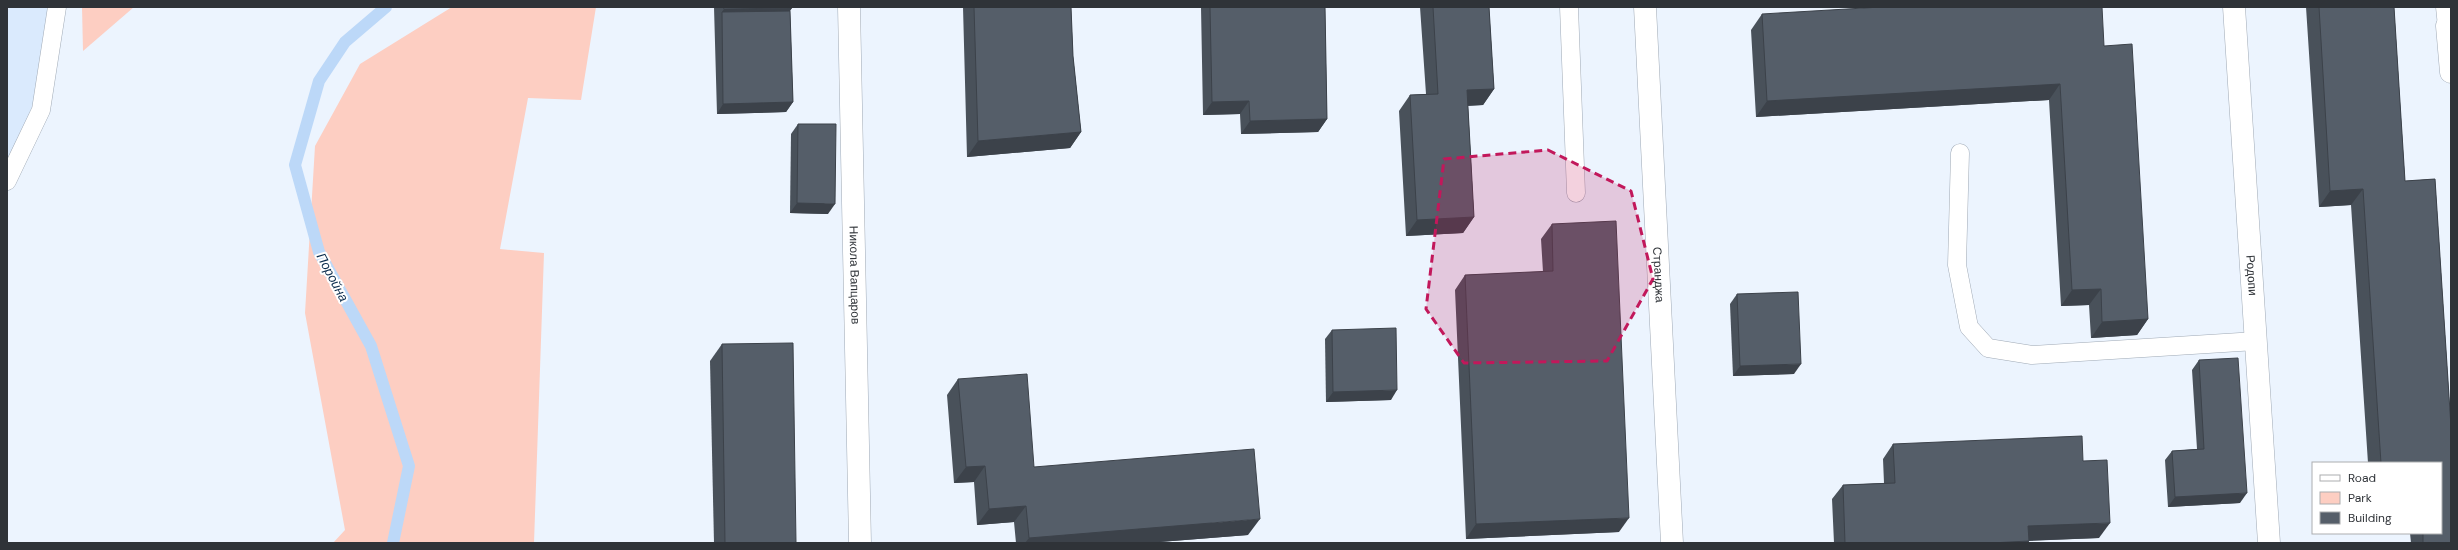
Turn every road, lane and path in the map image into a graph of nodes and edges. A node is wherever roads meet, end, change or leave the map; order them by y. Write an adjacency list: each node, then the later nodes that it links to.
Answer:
1 (57, 7): 9 (lane)
2 (849, 7): 12 (street, Никола Вапцаров)
3 (1569, 7): 10 (lane)
4 (1645, 7): 13 (street, Странджа)
5 (2234, 7): 11 (street, Родопи)
6 (2448, 20): 7 (street)
7 (2451, 72)
8 (1960, 153): 11 (lane)
9 (7, 181)
10 (1576, 193)
11 (2256, 341): 14 (street, Родопи)
12 (860, 543)
13 (1672, 543)
14 (2269, 543)

